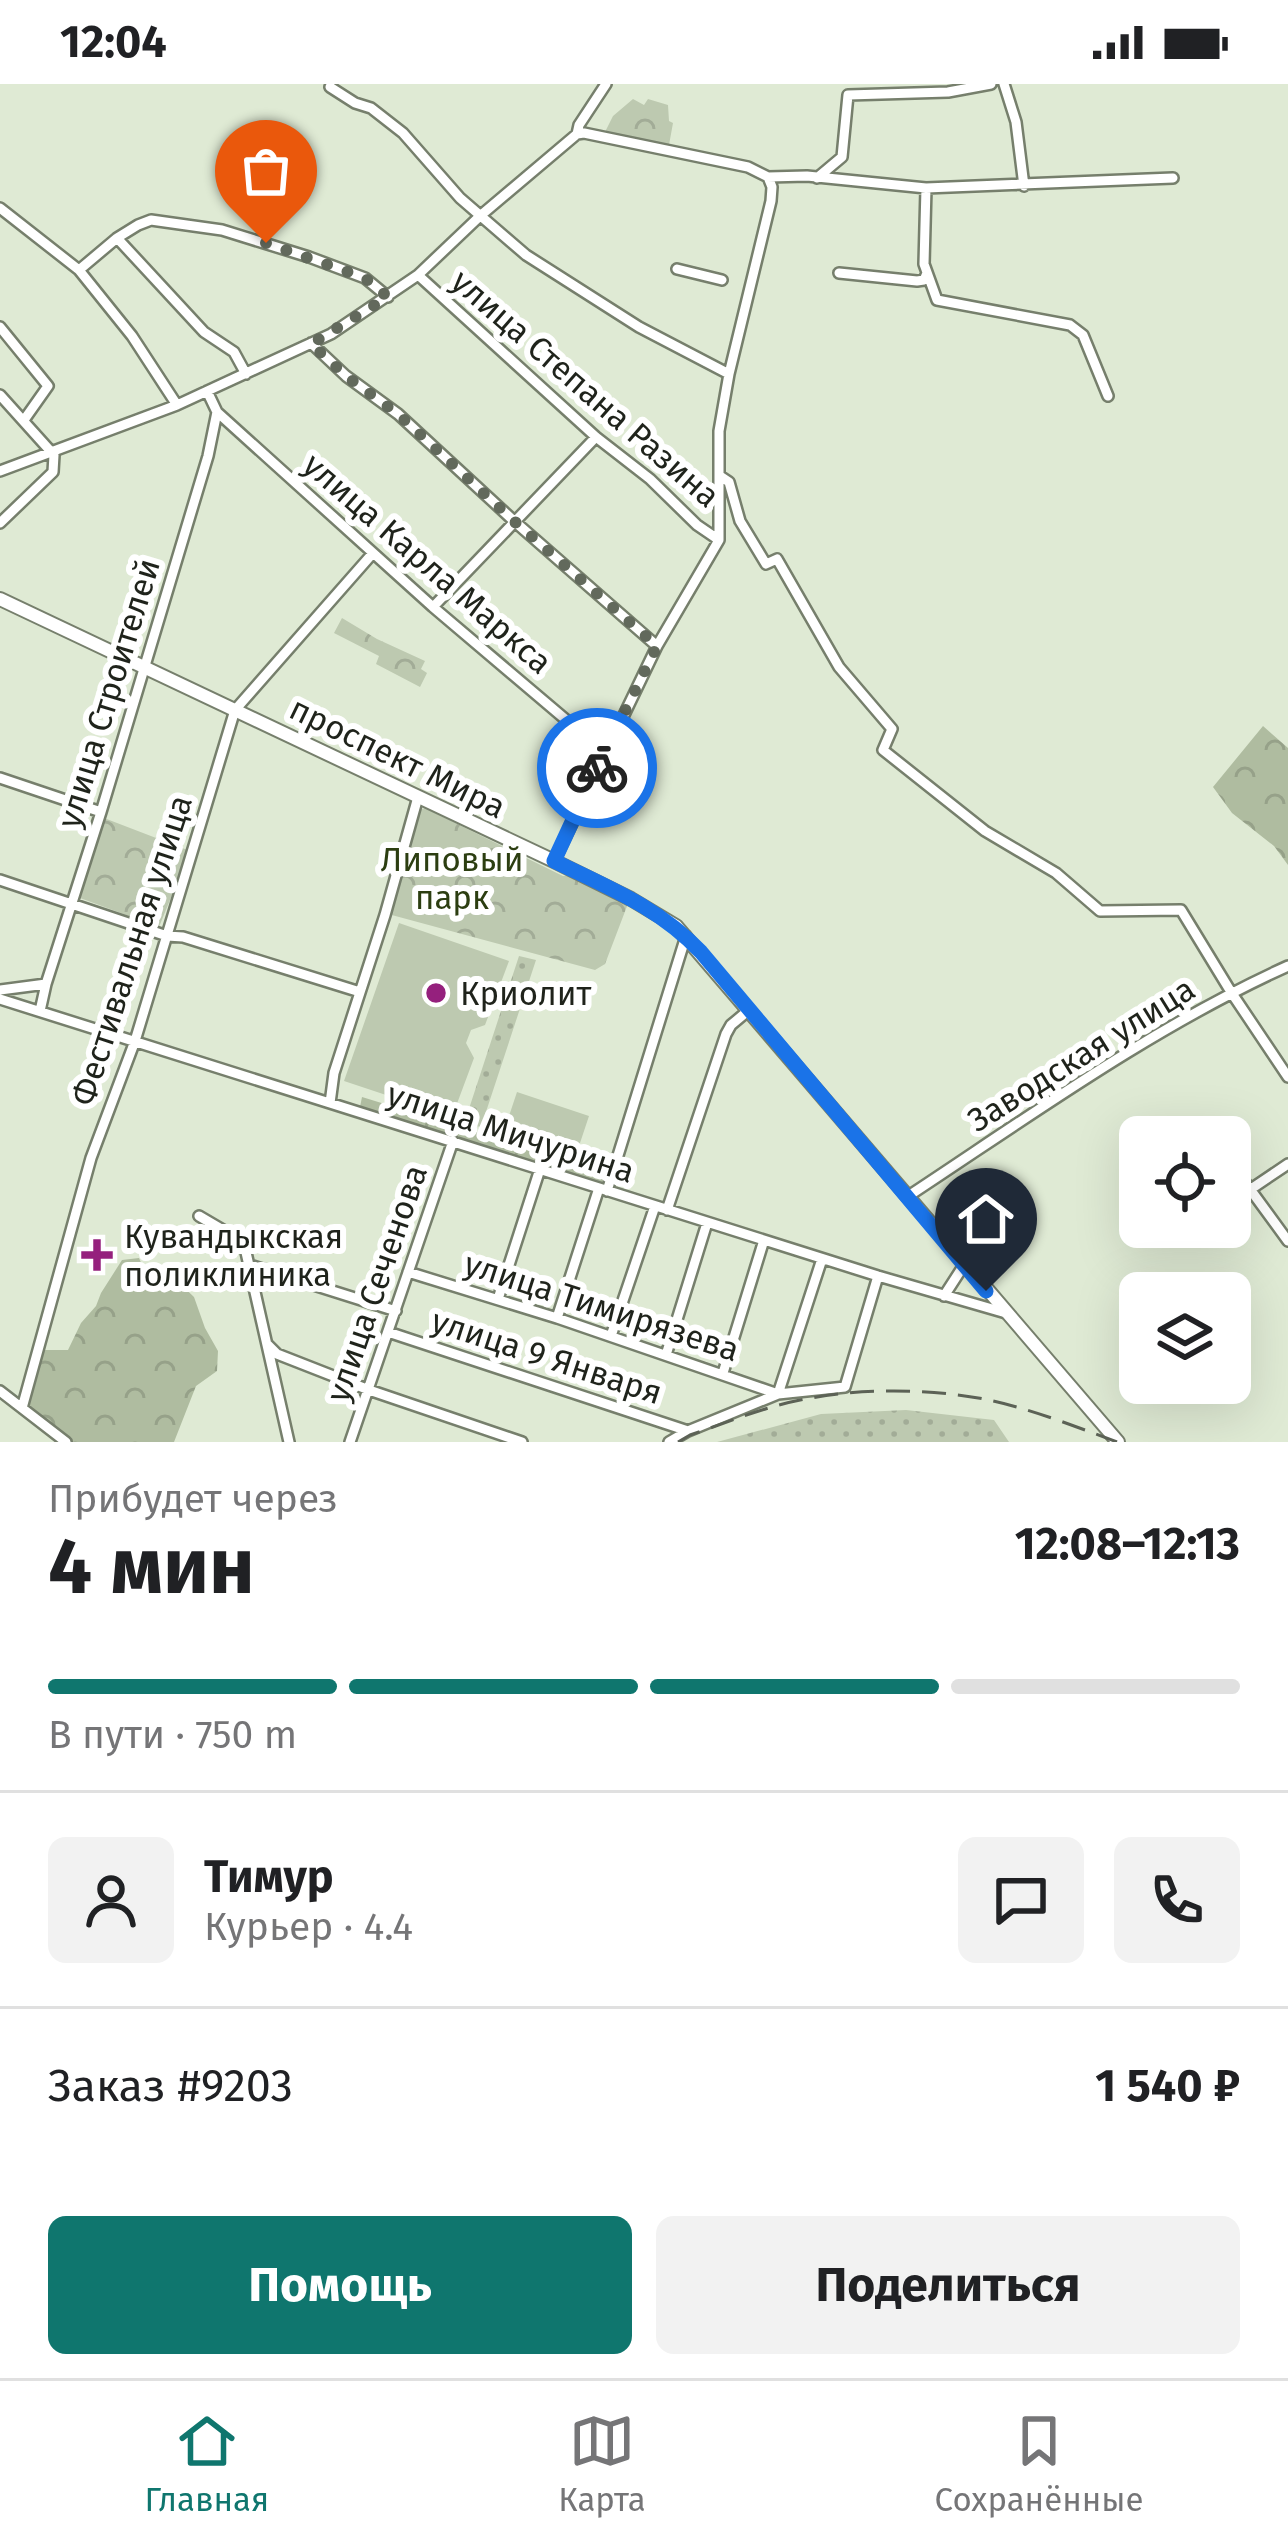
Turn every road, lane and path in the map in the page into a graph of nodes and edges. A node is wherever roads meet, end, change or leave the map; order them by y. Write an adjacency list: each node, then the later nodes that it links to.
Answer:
1 (605, 84): 5 (street)
2 (992, 84): 7 (street)
3 (1004, 84): 9 (street)
4 (330, 86): 12 (street)
5 (577, 134): 6 (street); 12 (street)
6 (768, 177): 7 (street); 24 (street)
7 (817, 178): 10 (street)
8 (1173, 178): 9 (street)
9 (1024, 186): 10 (street)
10 (926, 188): 17 (street)
11 (0, 208): 15 (street)
12 (482, 215): 18 (street); 24 (street)
13 (117, 238): 15 (street); 20 (street); 23 (street)
14 (677, 269): 19 (street)
15 (80, 270): 28 (street)
16 (838, 273): 17 (street)
17 (927, 273): 27 (street)
18 (418, 274): 20 (street); 31 (street, улица Степана Разина)
19 (722, 280)
20 (388, 297): 22 (street)
21 (0, 327): 30 (street)
22 (311, 344): 23 (street); 35 (street)
23 (246, 374): 25 (street)
24 (729, 374): 34 (street)
25 (207, 391): 28 (street); 29 (street)
26 (0, 395): 30 (street)
27 (1108, 397)
28 (177, 405): 32 (street)
29 (217, 412): 38 (street, улица Карла Маркса); 42 (street, улица Строителей)
30 (23, 420): 32 (street)
31 (596, 437): 35 (street); 37 (street, улица Степана Разина)
32 (53, 452): 33 (street); 36 (street)
33 (0, 471)
34 (720, 476): 37 (street); 57 (street, улица Степана Разина)
35 (514, 521): 40 (street); 41 (street)
36 (0, 523)
37 (719, 540): 41 (street)
38 (373, 553): 40 (street, улица Карла Маркса); 43 (street, Фестивальная улица)
39 (0, 599): 42 (main road, проспект Мира)
40 (433, 607): 44 (street, улица Карла Маркса)
41 (657, 646): 44 (street)
42 (143, 665): 43 (main road, проспект Мира); 47 (street, улица Строителей)
43 (236, 710): 46 (main road, проспект Мира); 51 (street, Фестивальная улица)
44 (604, 752): 48 (street)
45 (0, 778): 47 (street)
46 (418, 797): 48 (main road, проспект Мира); 56 (street)
47 (101, 812): 50 (street, улица Строителей)
48 (554, 861): 52 (main road, проспект Мира)
49 (0, 880): 50 (street)
50 (70, 905): 51 (street); 54 (street, улица Строителей)
51 (167, 936): 56 (street); 61 (street, Фестивальная улица)
52 (686, 936): 59 (main road, проспект Мира); 68 (street)
53 (1288, 966): 57 (street, Заводская улица)
54 (46, 984): 55 (street); 60 (street, улица Строителей)
55 (0, 990)
56 (360, 992): 63 (street)
57 (1231, 992): 62 (street); 69 (street, Заводская улица)
58 (0, 999): 60 (street, улица Мичурина)
59 (749, 1010): 69 (main road, проспект Мира); 70 (street)
60 (40, 1011): 61 (street, улица Мичурина)
61 (136, 1041): 63 (street, улица Мичурина); 93 (street, Фестивальная улица)
62 (1288, 1077)
63 (330, 1103): 64 (street, улица Мичурина)
64 (453, 1142): 66 (street, улица Мичурина); 78 (street, улица Сеченова)
65 (1288, 1164): 67 (street)
66 (540, 1169): 68 (street, улица Мичурина); 81 (street)
67 (1251, 1189): 74 (street)
68 (603, 1190): 70 (street, улица Мичурина); 84 (street)
69 (907, 1197): 77 (main road, проспект Мира)
70 (661, 1208): 72 (street, улица Мичурина); 86 (street)
71 (199, 1216): 76 (street)
72 (707, 1222): 73 (street, улица Мичурина); 88 (street)
73 (764, 1240): 75 (street, улица Мичурина); 89 (street)
74 (1288, 1240)
75 (822, 1259): 79 (street, улица Мичурина); 92 (street)
76 (250, 1264): 82 (street); 87 (street)
77 (964, 1265): 80 (street); 83 (main road, проспект Мира)
78 (408, 1272): 81 (street, улица Тимирязева); 82 (street, улица Сеченова)
79 (878, 1276): 80 (street, улица Мичурина); 92 (street)
80 (944, 1295): 83 (street, улица Мичурина)
81 (498, 1299): 84 (street, улица Тимирязева)
82 (396, 1311): 85 (street, улица Сеченова)
83 (1006, 1313): 100 (main road, проспект Мира)
84 (557, 1318): 86 (street, улица Тимирязева)
85 (388, 1332): 90 (street, улица Сеченова); 94 (street, улица 9 Января)
86 (611, 1336): 88 (street, улица Тимирязева)
87 (268, 1345): 90 (street); 96 (street)
88 (666, 1355): 89 (street, улица Тимирязева)
89 (723, 1373): 92 (street, улица Тимирязева)
90 (369, 1390): 97 (street, улица Сеченова); 98 (street)
91 (0, 1391): 93 (street)
92 (778, 1394): 94 (street)
93 (22, 1408): 95 (street)
94 (688, 1431): 99 (street)
95 (66, 1442)
96 (289, 1442)
97 (350, 1442)
98 (522, 1442)
99 (669, 1442)
100 (1118, 1442)

